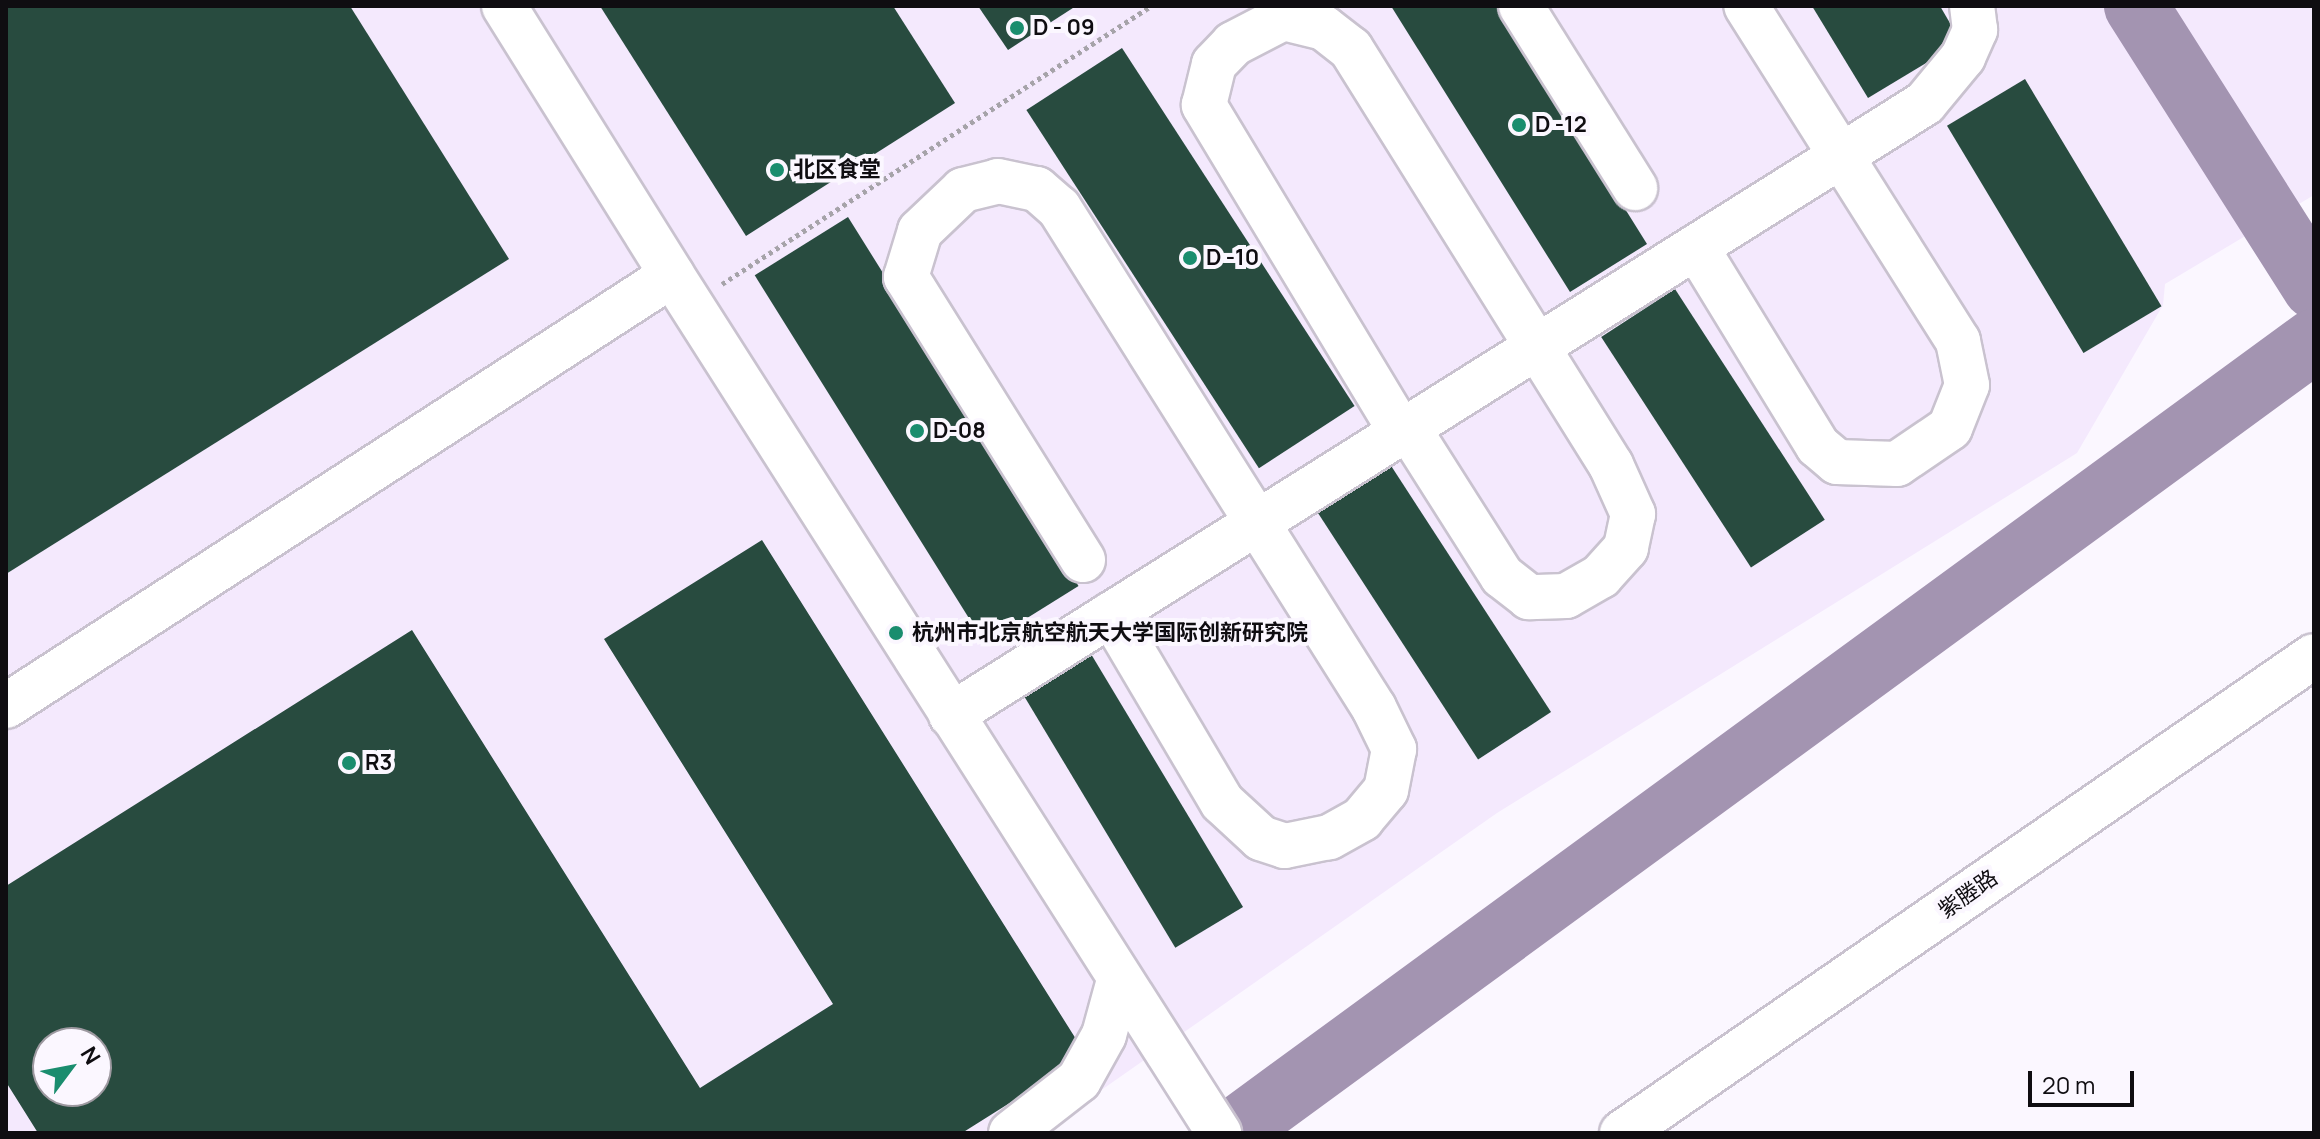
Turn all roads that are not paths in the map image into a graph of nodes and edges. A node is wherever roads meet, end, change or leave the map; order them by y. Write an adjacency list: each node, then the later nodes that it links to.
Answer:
1 (504, 6): 8 (street)
2 (1521, 6): 6 (street)
3 (1746, 6): 5 (street)
4 (1972, 6): 5 (street)
5 (1841, 155): 7 (street); 7 (street)
6 (1635, 188)
7 (1696, 247): 9 (street)
8 (681, 289): 15 (street); 16 (street)
9 (1537, 347): 10 (street); 10 (street); 10 (street)
10 (1404, 430): 11 (street)
11 (1261, 520): 12 (street); 13 (street); 13 (street)
12 (1083, 560)
13 (1111, 614): 16 (street)
14 (2314, 656): 20 (street, 紫塍路)
15 (6, 706)
16 (951, 715): 17 (street)
17 (1119, 980): 18 (street); 19 (street)
18 (1011, 1133)
19 (1219, 1133)
20 (1622, 1133)

